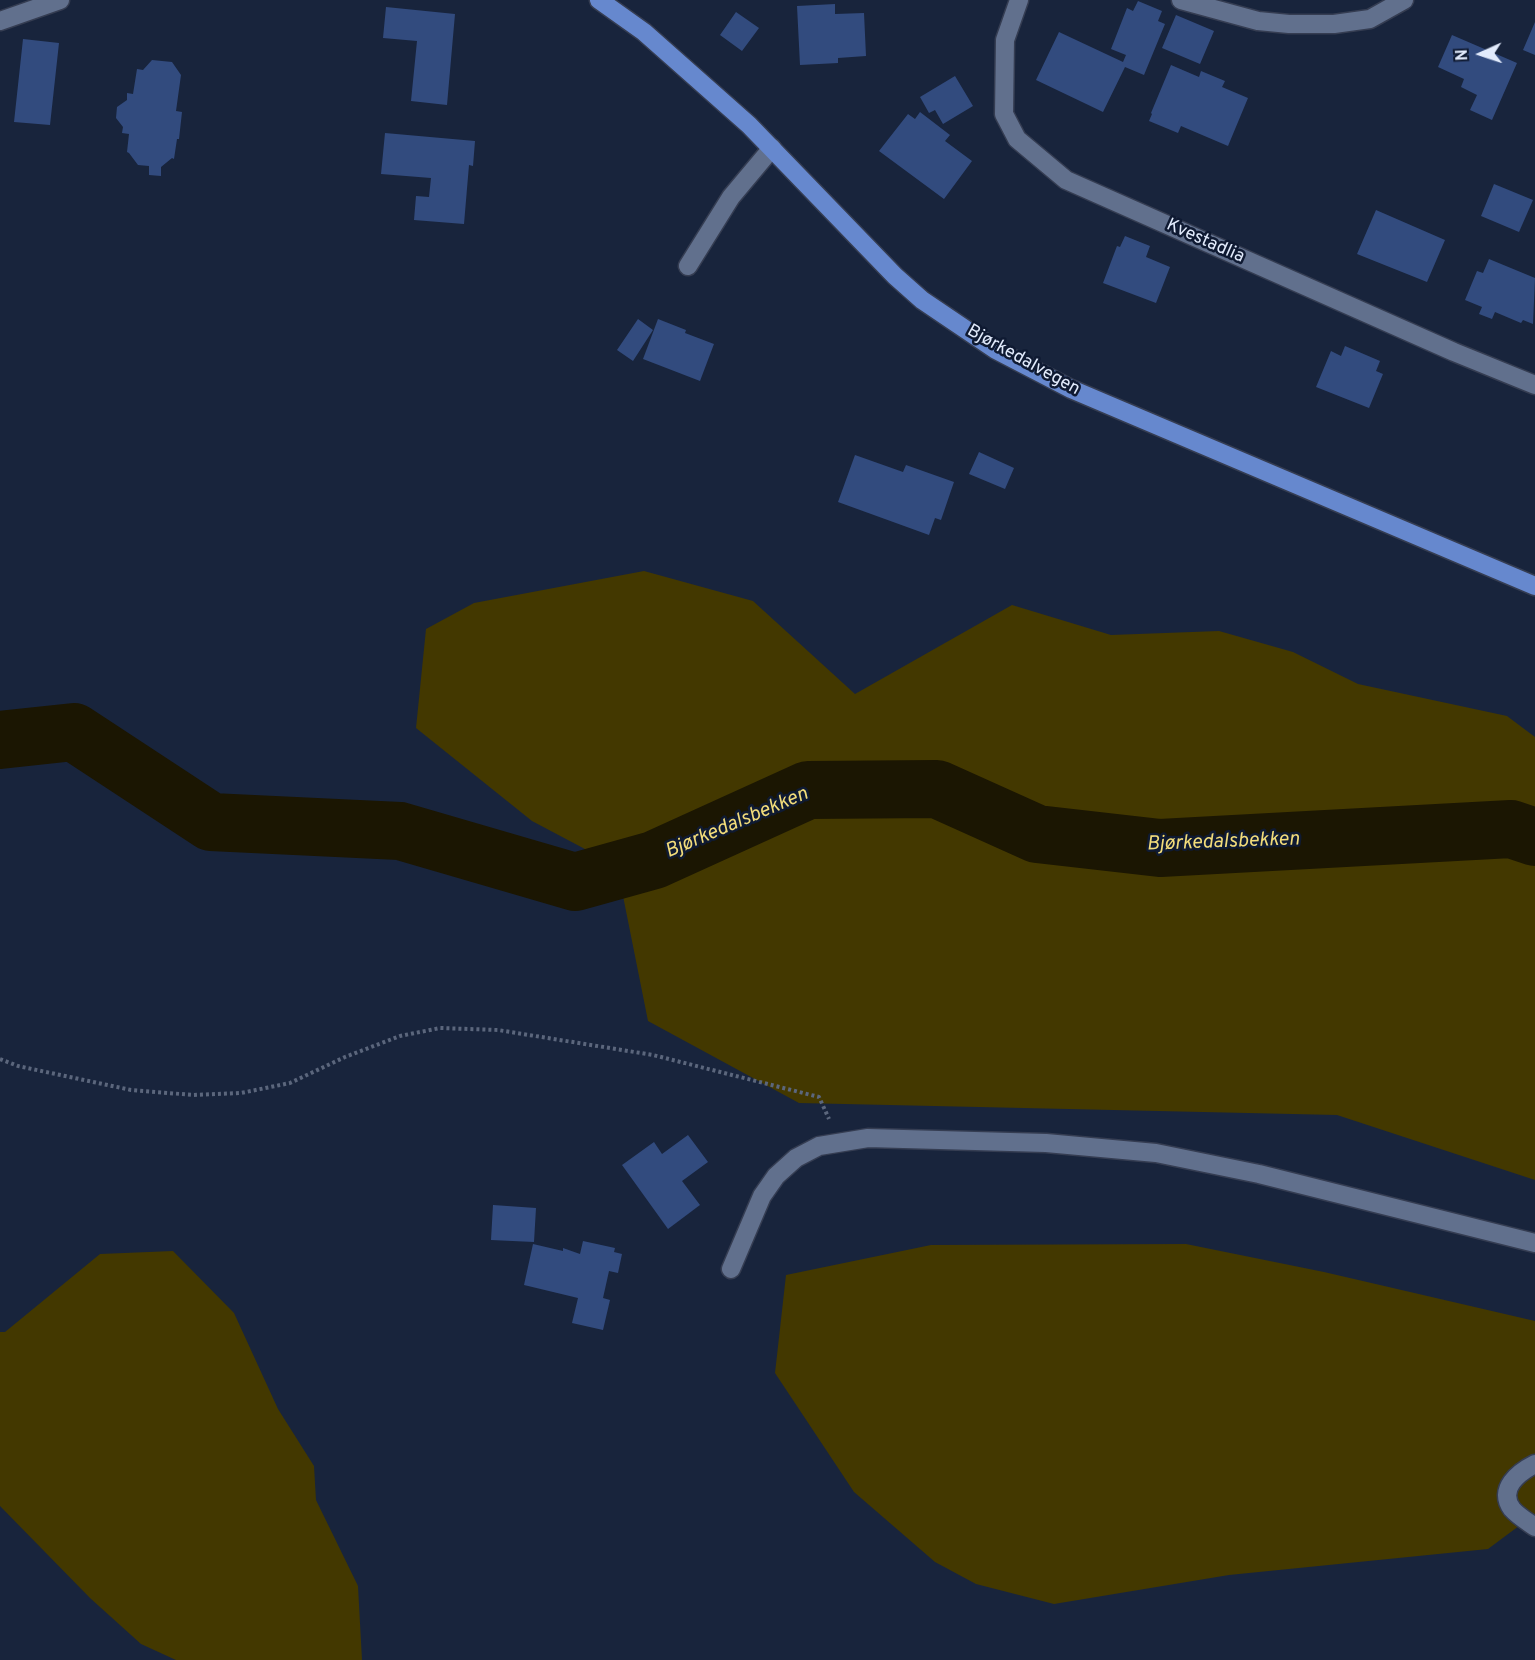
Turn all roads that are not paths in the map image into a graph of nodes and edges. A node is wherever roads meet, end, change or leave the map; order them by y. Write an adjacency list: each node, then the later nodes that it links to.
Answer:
1 (60, 0): 6 (street)
2 (599, 0): 7 (main road, Bjørkedalvegen)
3 (1019, 0): 9 (street, Kvestadlia)
4 (1181, 0): 5 (street)
5 (1404, 0)
6 (0, 21)
7 (772, 148): 8 (street); 10 (main road, Bjørkedalvegen)
8 (688, 266)
9 (1535, 385)
10 (1535, 586)
11 (1535, 1243): 12 (street)
12 (731, 1269)
13 (1535, 1464): 14 (street)
14 (1535, 1527)

